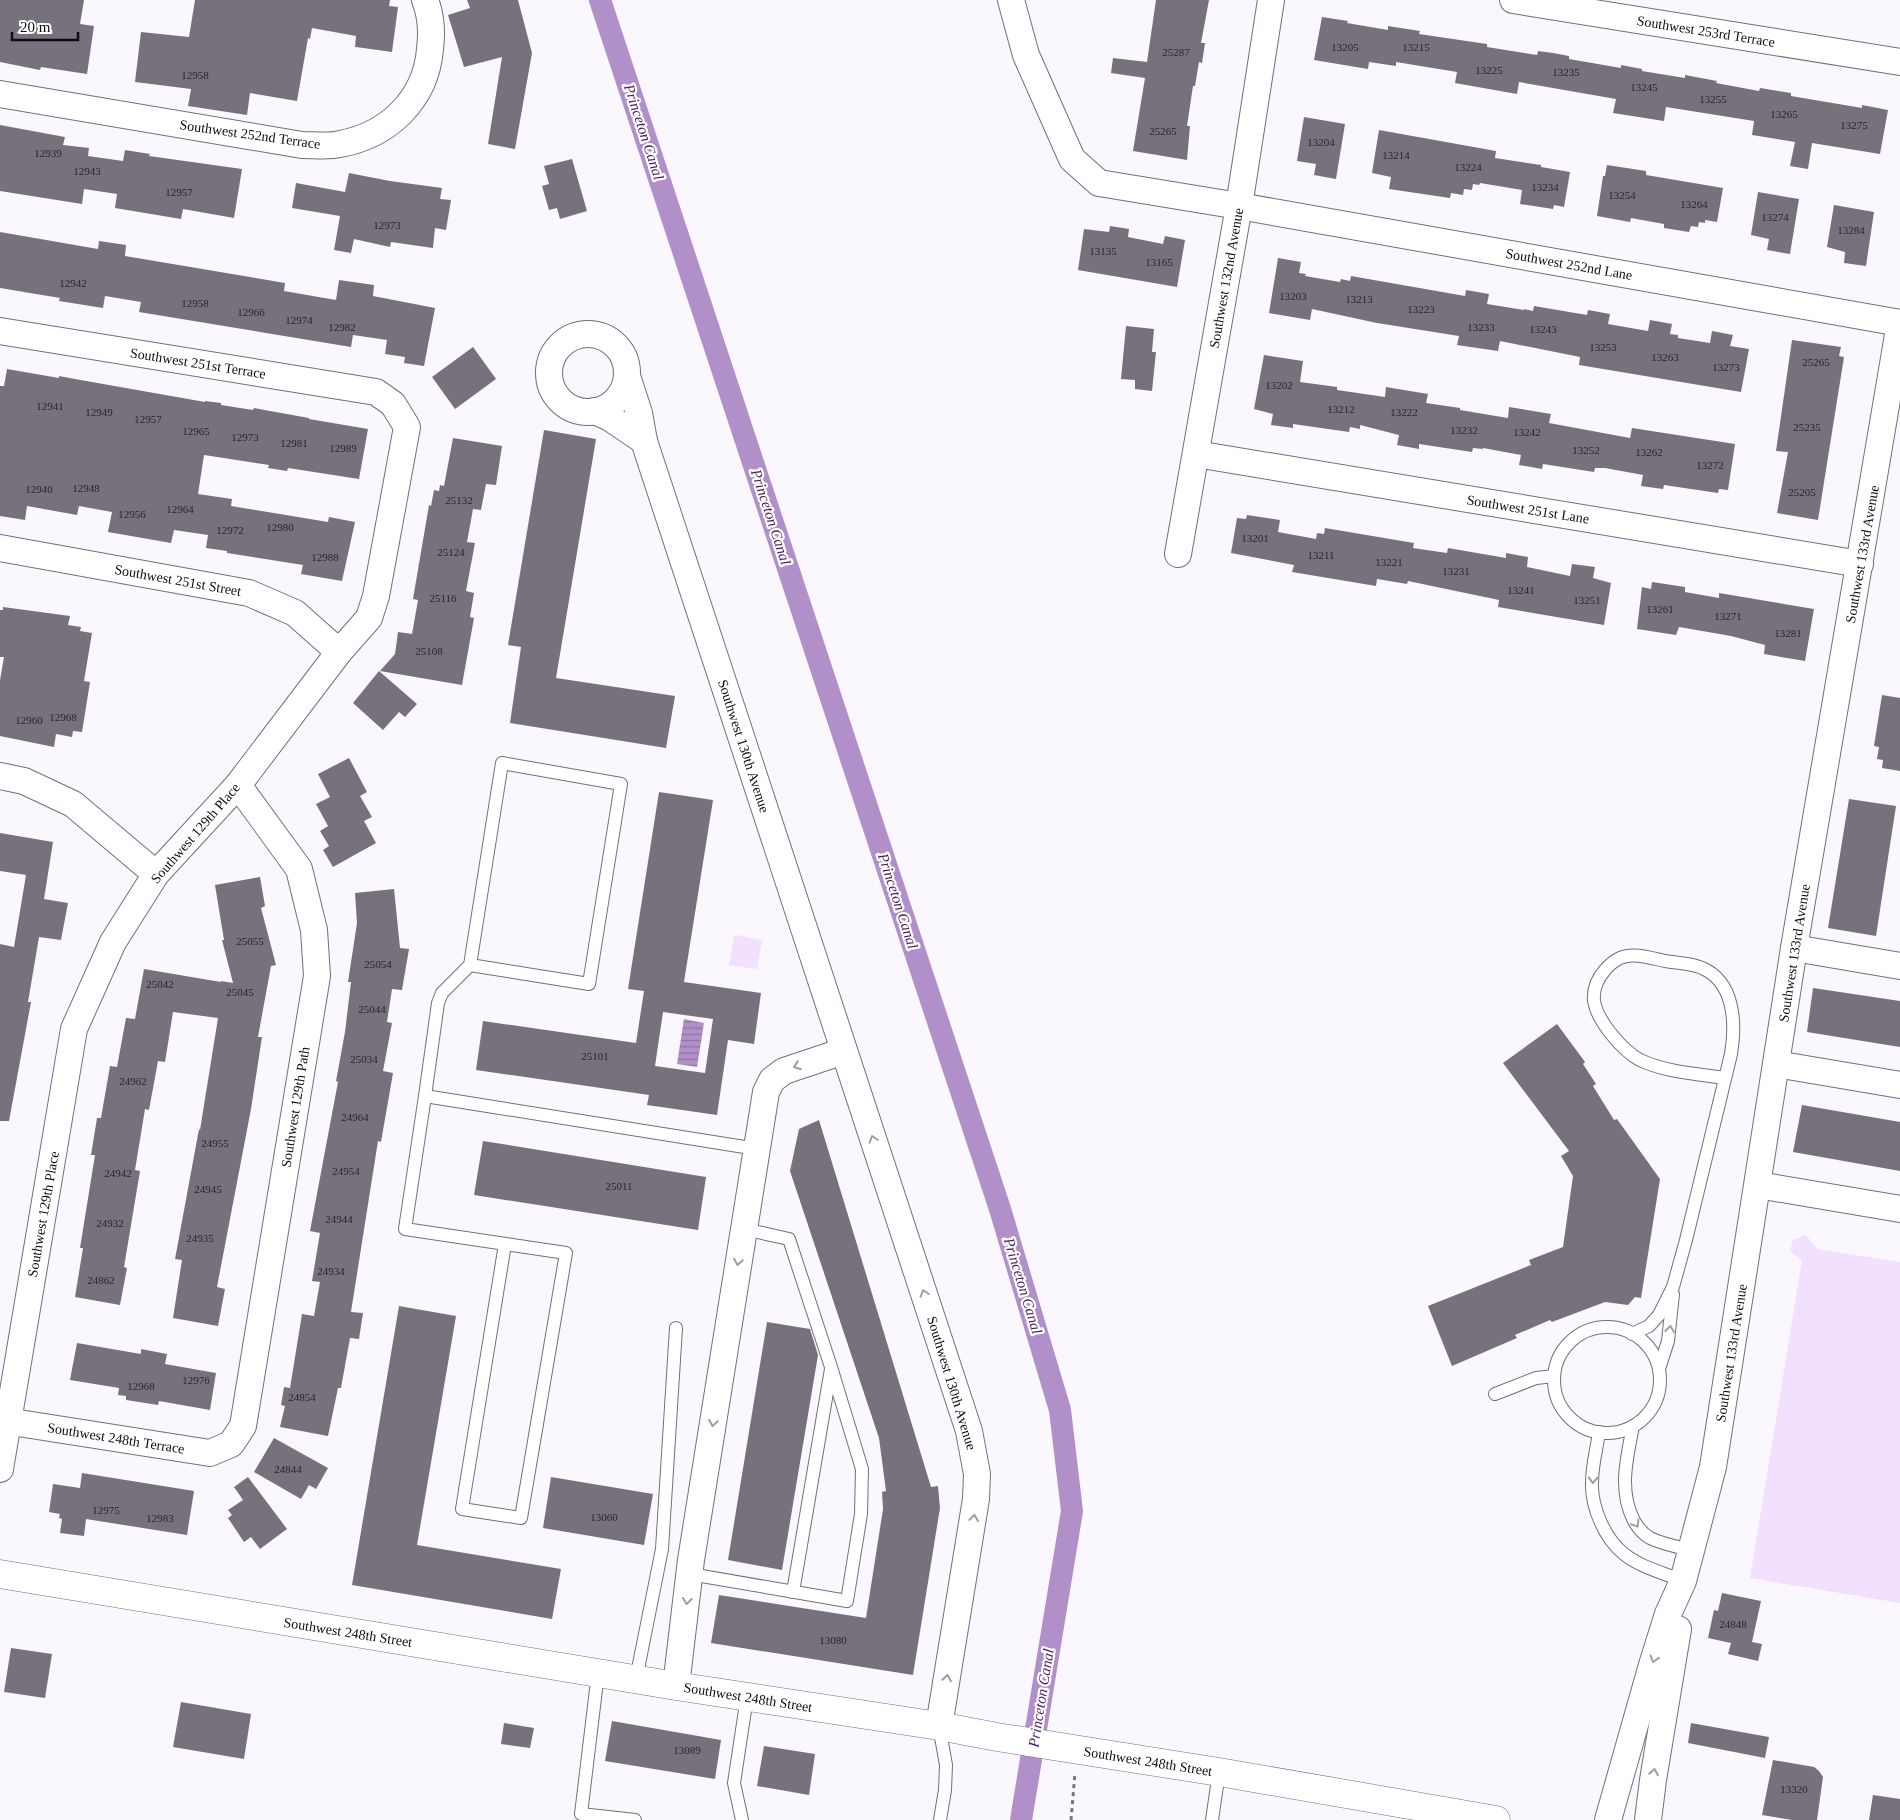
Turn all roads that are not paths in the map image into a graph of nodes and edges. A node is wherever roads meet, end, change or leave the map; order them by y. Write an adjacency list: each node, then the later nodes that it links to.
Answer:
1 (425, 0): 7 (street, Southwest 252nd Terrace)
2 (1012, 0): 8 (street, Southwest 252nd Lane)
3 (1271, 0): 8 (street, Southwest 132nd Avenue)
4 (1513, 0): 5 (street, Southwest 253rd Terrace)
5 (1572, 5): 6 (street, Southwest 253rd Terrace)
6 (1900, 62)
7 (0, 94)
8 (1239, 206): 9 (street, Southwest 252nd Lane); 15 (street, Southwest 132nd Avenue)
9 (1900, 323): 18 (street, Southwest 133rd Avenue)
10 (0, 331): 12 (street, Southwest 251st Terrace)
11 (627, 376): 13 (street); 13 (street); 14 (street, Southwest 130th Avenue)
12 (393, 404): 19 (street, Southwest 129th Place)
13 (596, 411): 14 (street)
14 (644, 441): 26 (street, Southwest 130th Avenue)
15 (1196, 454): 17 (street, Southwest 132nd Avenue); 18 (street, Southwest 251st Lane)
16 (0, 548): 19 (street, Southwest 251st Street)
17 (1178, 554)
18 (1860, 564): 23 (street, Southwest 133rd Avenue)
19 (339, 652): 21 (street, Southwest 129th Place)
20 (0, 776): 22 (street)
21 (238, 785): 22 (street, Southwest 129th Place); 46 (street, Southwest 129th Path)
22 (156, 874): 43 (street, Southwest 129th Place)
23 (1794, 948): 25 (street); 27 (street, Southwest 133rd Avenue)
24 (470, 965): 24 (lane); 30 (lane)
25 (1900, 966)
26 (844, 1051): 31 (street, one-way to 31); 57 (street, Southwest 130th Avenue, one-way to 26)
27 (1776, 1064): 29 (street); 32 (street, Southwest 133rd Avenue)
28 (1725, 1078): 28 (lane); 36 (lane)
29 (1900, 1084)
30 (425, 1096): 31 (lane); 35 (lane)
31 (757, 1149): 34 (street)
32 (1758, 1185): 33 (street); 48 (street, Southwest 133rd Avenue)
33 (1900, 1209)
34 (744, 1230): 39 (lane); 50 (street, one-way to 50)
35 (506, 1244): 35 (lane)
36 (1673, 1287): 38 (lane); 40 (lane, one-way to 36)
37 (676, 1328): 54 (lane)
38 (1632, 1334): 40 (lane); 41 (lane)
39 (831, 1367): 52 (lane); 52 (lane)
40 (1659, 1369): 44 (lane)
41 (1554, 1376): 42 (lane); 45 (lane)
42 (1495, 1394)
43 (4, 1421): 46 (street, Southwest 248th Terrace); 47 (street, Southwest 129th Place)
44 (1633, 1426): 45 (lane); 48 (lane, one-way to 48)
45 (1599, 1432): 51 (lane, one-way to 51)
46 (231, 1444)
47 (0, 1469)
48 (1691, 1550): 51 (street, Southwest 133rd Avenue)
49 (0, 1574): 53 (street, Southwest 248th Street)
50 (690, 1574): 52 (lane); 55 (street, one-way to 55)
51 (1683, 1581): 64 (street, Southwest 133rd Avenue, one-way to 64); 65 (street, Southwest 133rd Avenue, one-way to 51)
52 (793, 1592)
53 (598, 1673): 54 (street, Southwest 248th Street); 59 (lane)
54 (636, 1679): 55 (street, Southwest 248th Street)
55 (676, 1686): 56 (street, Southwest 248th Street)
56 (746, 1697): 57 (street, Southwest 248th Street); 60 (lane)
57 (940, 1726): 58 (street, Southwest 248th Street); 61 (lane)
58 (1219, 1772): 62 (lane); 63 (street, Southwest 248th Street)
59 (631, 1820)
60 (742, 1820)
61 (940, 1820)
62 (1212, 1820)
63 (1496, 1820)
64 (1608, 1820)
65 (1648, 1820)

